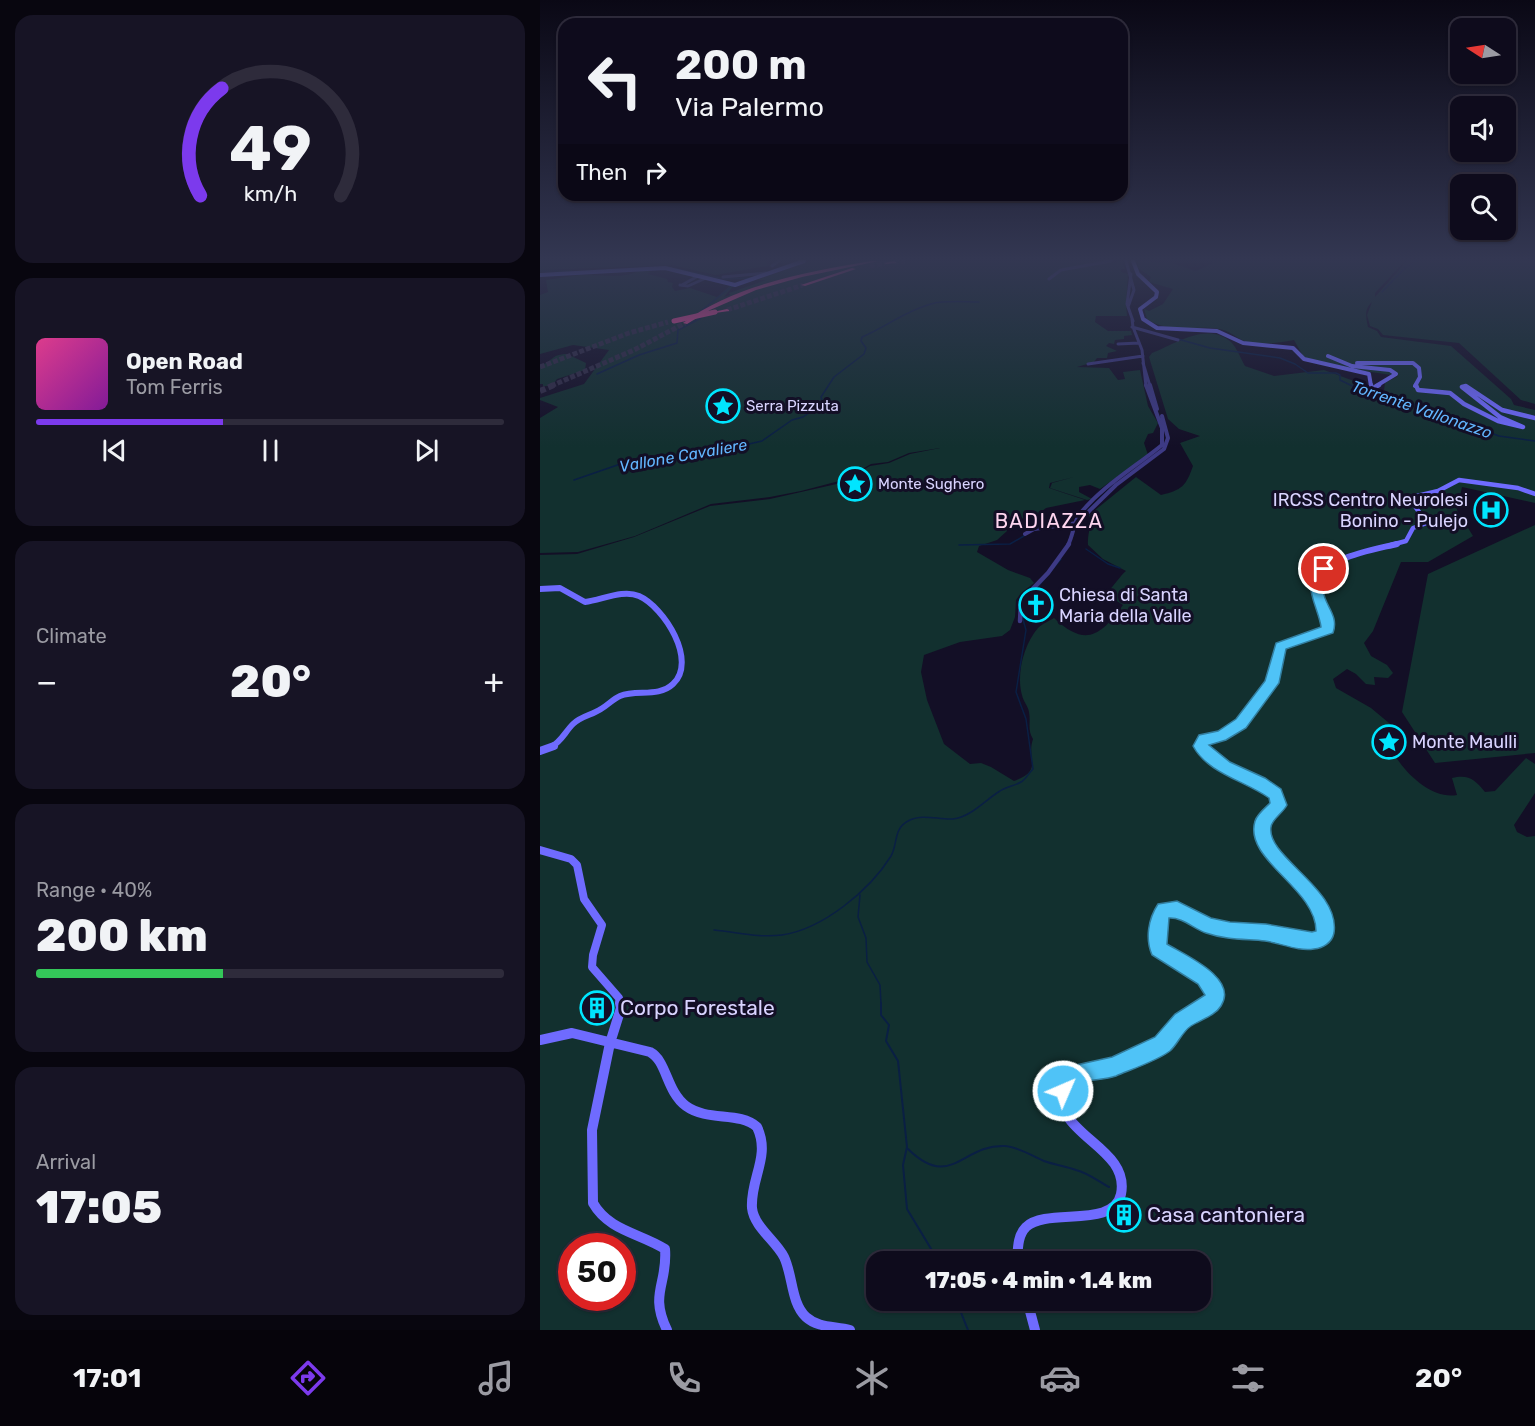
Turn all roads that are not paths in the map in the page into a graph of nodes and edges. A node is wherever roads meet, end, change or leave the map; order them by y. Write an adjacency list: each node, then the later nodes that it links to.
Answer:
1 (1132, 323): 3 (street)
2 (1149, 323): 9 (main road)
3 (1133, 328): 4 (street); 5 (street)
4 (1178, 340)
5 (1139, 343): 6 (street); 7 (street)
6 (1118, 344)
7 (1143, 356): 8 (street); 11 (street)
8 (1088, 364)
9 (1535, 418)
10 (1535, 494): 19 (main road)
11 (1077, 523): 12 (street); 14 (street)
12 (1025, 534)
13 (540, 589): 15 (main road)
14 (1020, 621)
15 (540, 752)
16 (540, 850): 18 (main road)
17 (540, 1040): 18 (main road)
18 (610, 1043): 21 (main road); 22 (main road)
19 (1018, 1251)
20 (1031, 1311): 23 (main road)
21 (667, 1330)
22 (850, 1330)
23 (1035, 1330)

